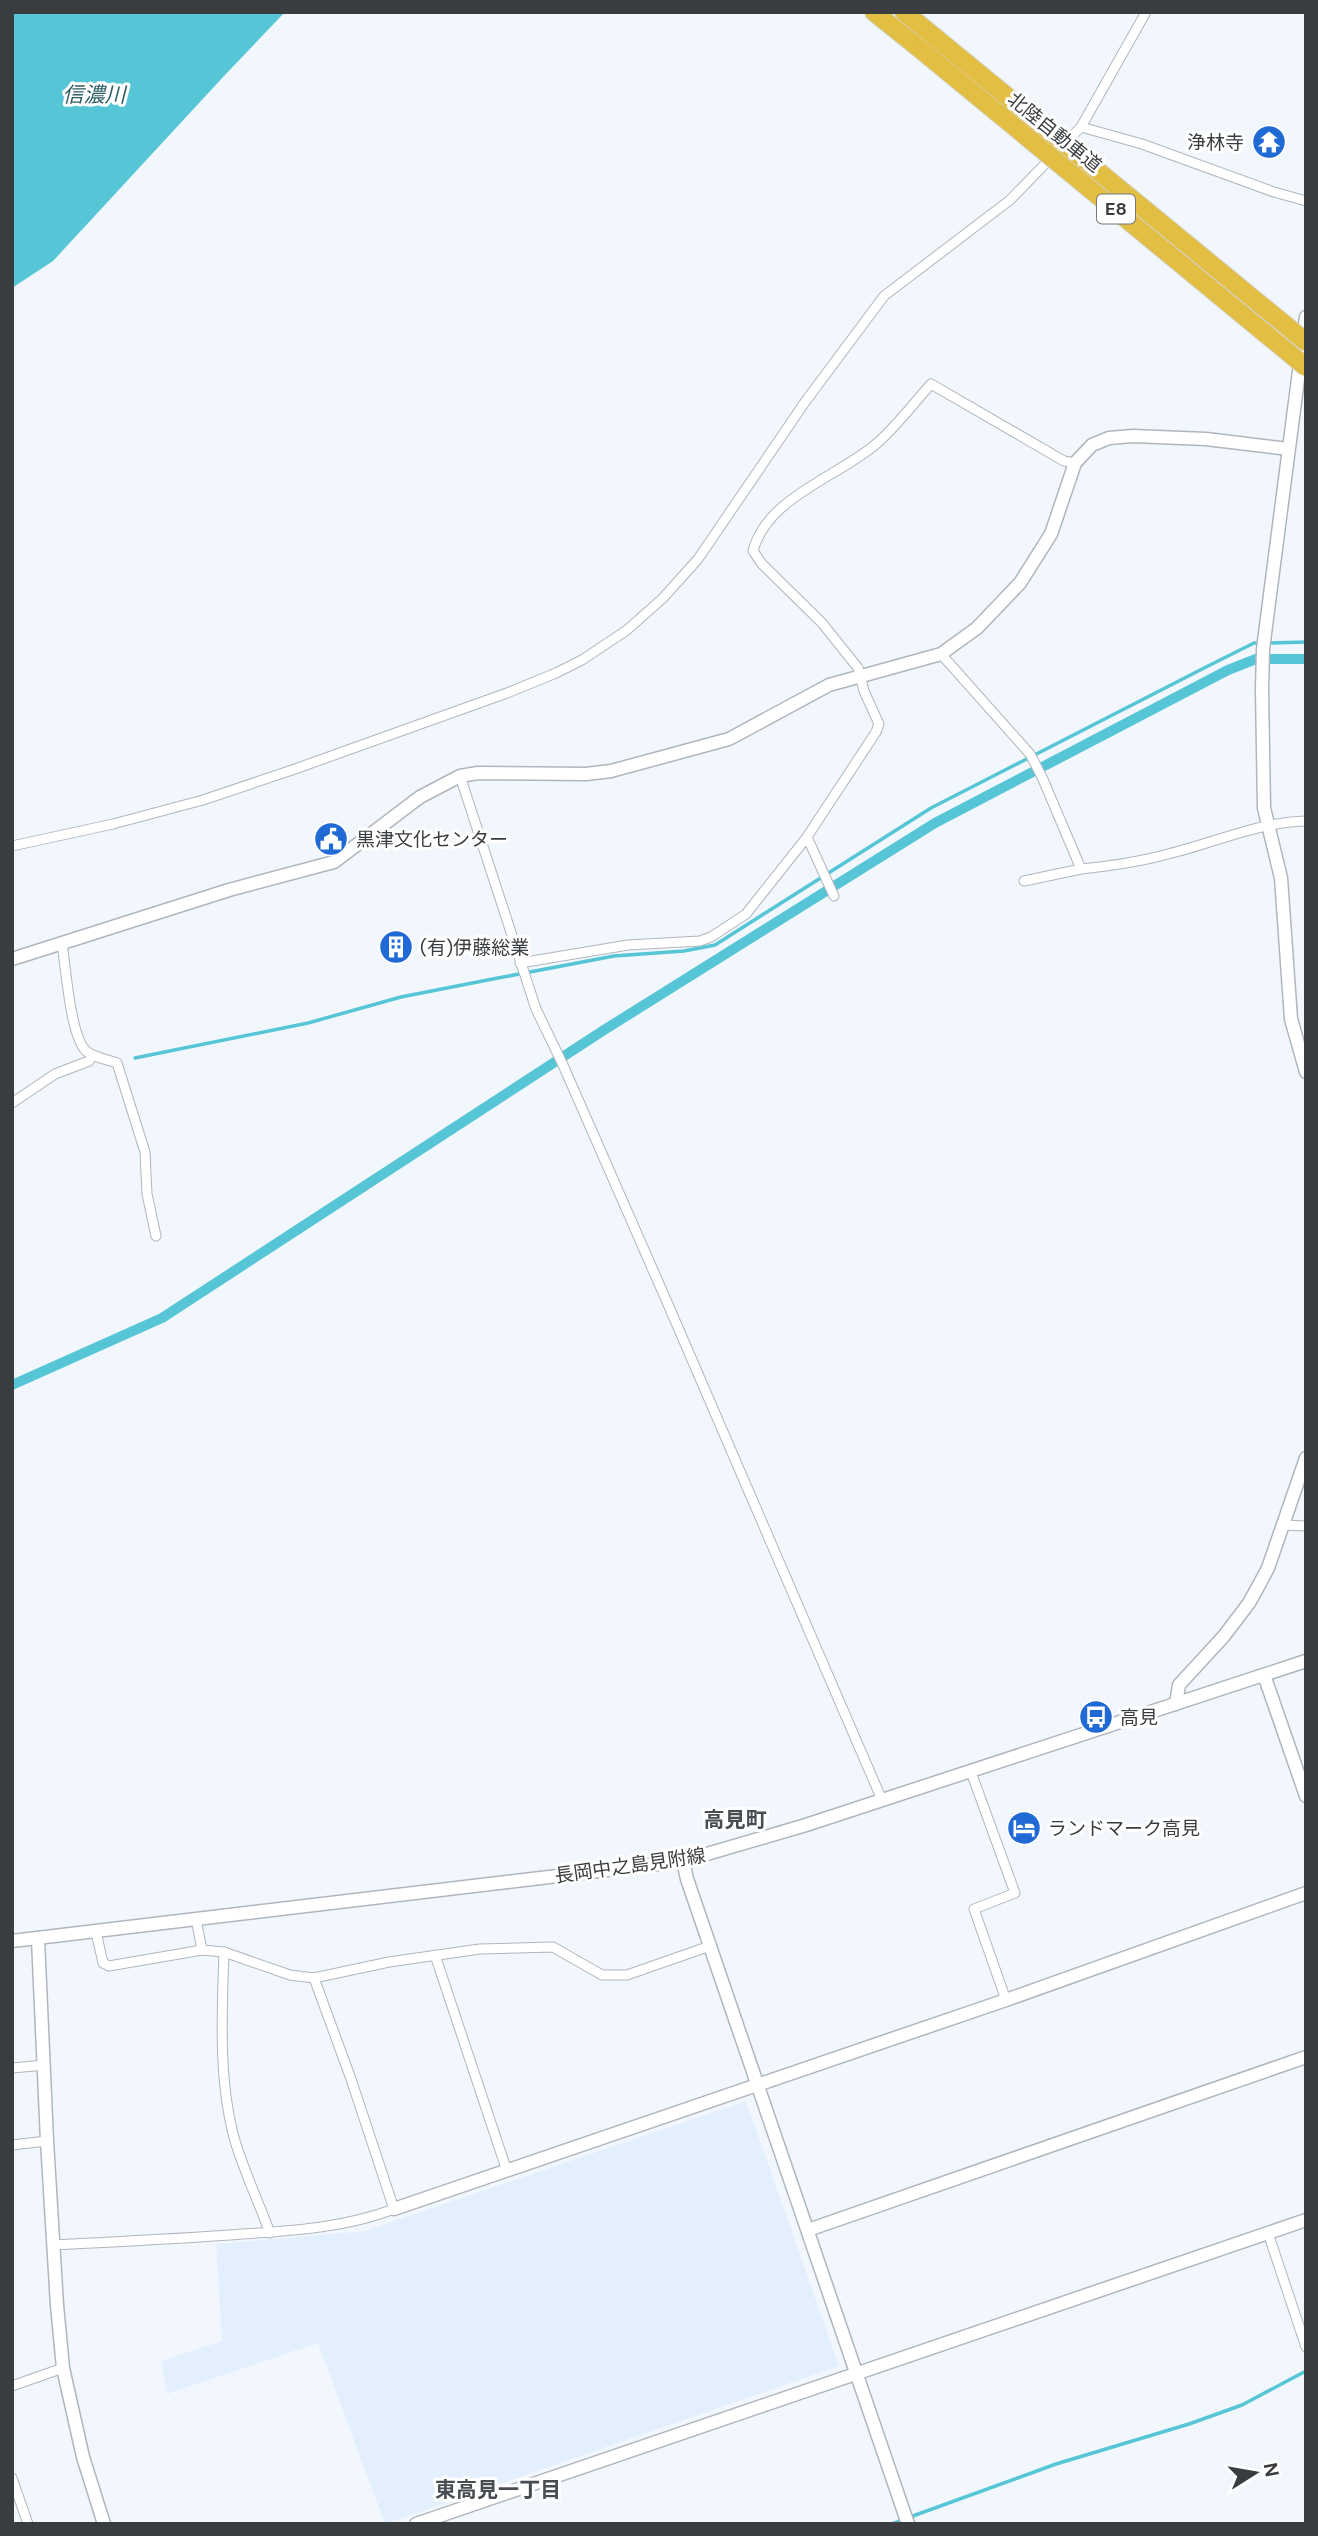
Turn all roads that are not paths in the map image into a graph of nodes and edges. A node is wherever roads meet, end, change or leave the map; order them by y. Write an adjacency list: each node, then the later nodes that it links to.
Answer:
1 (874, 12): 8 (highway, 北陸自動車道 / E8, bridge)
2 (904, 12): 7 (highway, 北陸自動車道 / E8, bridge)
3 (1146, 12): 4 (street)
4 (1081, 127): 5 (street); 17 (street)
5 (1306, 201)
6 (1306, 317): 9 (street)
7 (1306, 342)
8 (1306, 367)
9 (1288, 449): 10 (street); 15 (street)
10 (1075, 463): 11 (street); 12 (street)
11 (941, 654): 12 (street); 18 (street)
12 (862, 676): 13 (street); 16 (street)
13 (460, 776): 21 (street); 23 (street)
14 (1306, 821): 15 (street)
15 (1268, 826): 18 (street); 25 (street)
16 (807, 837): 20 (street); 23 (street)
17 (12, 846)
18 (1081, 869): 19 (street)
19 (1024, 881)
20 (834, 896)
21 (62, 944): 22 (street); 24 (street)
22 (12, 958)
23 (520, 963): 36 (street)
24 (93, 1055): 26 (street); 27 (street)
25 (1306, 1072)
26 (12, 1103)
27 (156, 1236)
28 (1306, 1458): 29 (street)
29 (1283, 1525): 30 (street); 33 (street)
30 (1306, 1526)
31 (1306, 1661): 32 (street, 長岡中之島見附線)
32 (1264, 1675): 33 (street, 長岡中之島見附線); 35 (street)
33 (1176, 1704): 34 (street, 長岡中之島見附線)
34 (971, 1772): 36 (street, 長岡中之島見附線); 48 (street)
35 (1306, 1796)
36 (882, 1800): 37 (street, 長岡中之島見附線)
37 (683, 1861): 39 (street, 長岡中之島見附線); 43 (street)
38 (1306, 1893): 48 (street)
39 (196, 1919): 40 (street, 長岡中之島見附線); 44 (street)
40 (96, 1931): 41 (street, 長岡中之島見附線); 44 (street)
41 (38, 1938): 42 (street, 長岡中之島見附線); 50 (street)
42 (12, 1941)
43 (710, 1946): 46 (street); 52 (street)
44 (202, 1950): 45 (street)
45 (224, 1952): 47 (street); 59 (street)
46 (435, 1955): 47 (street); 55 (street)
47 (314, 1978): 56 (street)
48 (1006, 2000): 52 (street)
49 (1306, 2057): 58 (street)
50 (45, 2065): 51 (street); 53 (street)
51 (12, 2068)
52 (758, 2086): 55 (street); 58 (street)
53 (47, 2141): 54 (street); 61 (street)
54 (12, 2145)
55 (507, 2171): 56 (street)
56 (394, 2209): 59 (street)
57 (1306, 2220): 60 (street)
58 (808, 2230): 64 (street)
59 (270, 2232): 61 (street)
60 (1268, 2233): 62 (street); 64 (street)
61 (54, 2245): 63 (street)
62 (1306, 2347)
63 (64, 2368): 65 (street); 68 (street)
64 (856, 2374): 69 (street); 70 (street)
65 (12, 2386)
66 (12, 2479): 67 (street)
67 (28, 2524)
68 (104, 2524)
69 (416, 2524)
70 (908, 2524)

